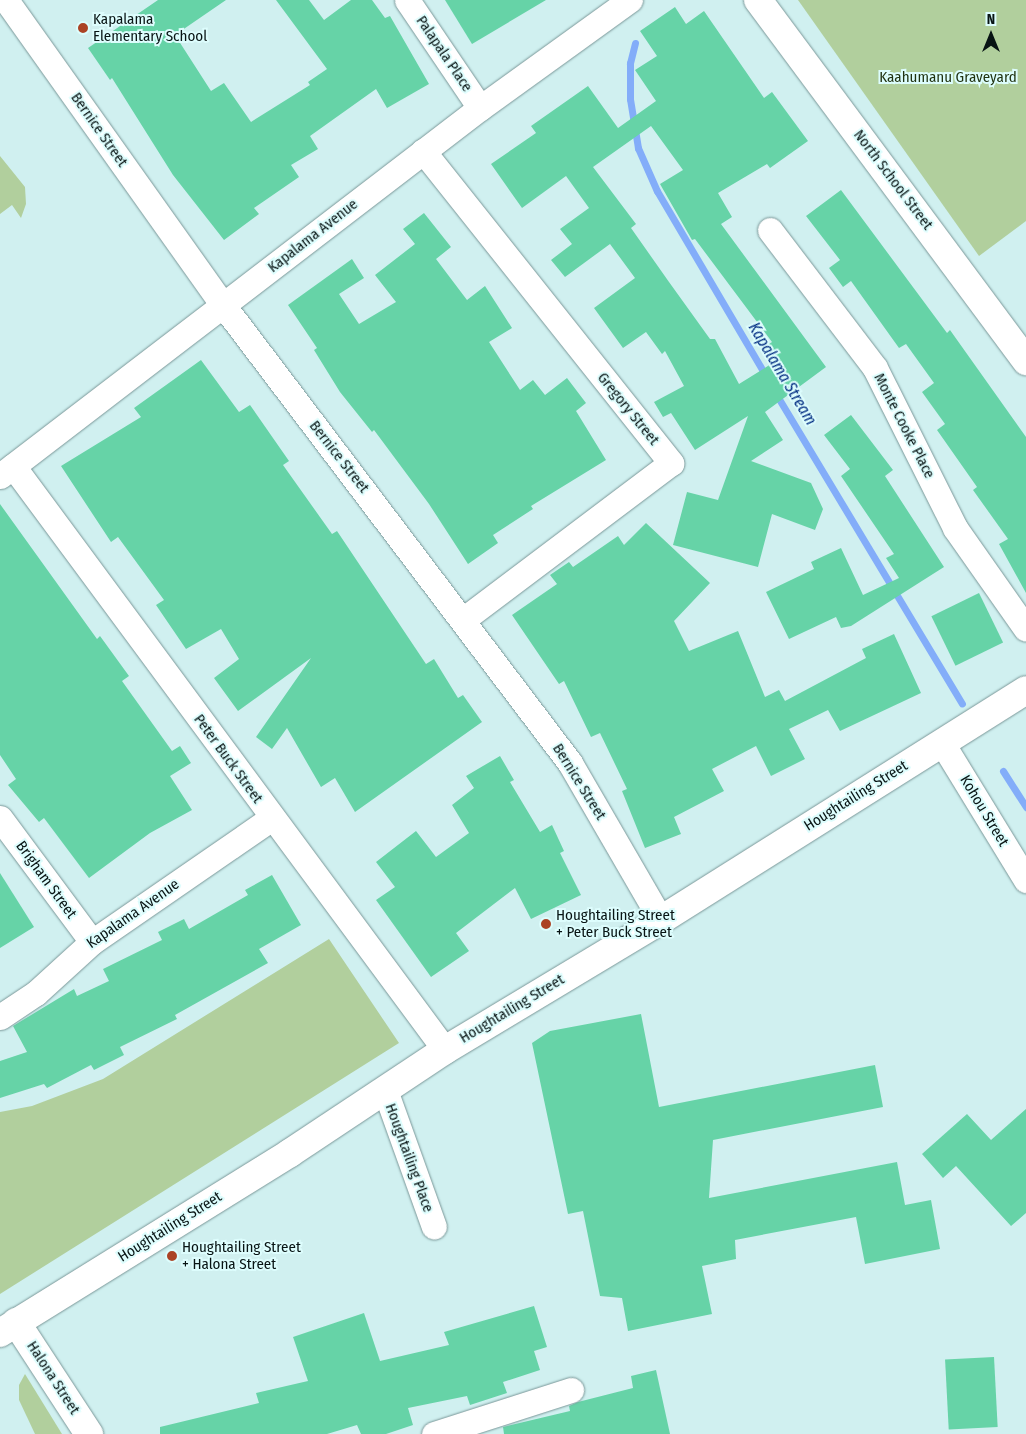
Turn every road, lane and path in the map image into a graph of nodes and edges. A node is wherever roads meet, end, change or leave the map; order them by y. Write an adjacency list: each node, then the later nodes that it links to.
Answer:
1 (6, 0): 8 (street, Bernice Street)
2 (407, 0): 5 (street, Palapala Place)
3 (630, 0): 5 (street, Kapalama Avenue)
4 (758, 0): 9 (main road, North School Street)
5 (480, 108): 6 (street, Kapalama Avenue)
6 (423, 151): 8 (street, Kapalama Avenue); 11 (street, Gregory Street)
7 (770, 230): 12 (street, Monte Cooke Place)
8 (223, 306): 10 (street, Kapalama Avenue); 11 (street, Bernice Street)
9 (1026, 361)
10 (6, 471): 16 (street, Peter Buck Street)
11 (464, 620): 18 (street, Bernice Street)
12 (1026, 629)
13 (1026, 690): 14 (main road, Houghtailing Street)
14 (942, 743): 17 (street, Kohou Street); 18 (main road, Houghtailing Street)
15 (0, 818): 19 (street, Brigham Street)
16 (272, 818): 19 (street, Kapalama Avenue); 21 (street, Peter Buck Street)
17 (1026, 880)
18 (661, 920): 21 (main road, Houghtailing Street)
19 (92, 942): 20 (street, Kapalama Avenue)
20 (0, 1017)
21 (445, 1050): 22 (main road, Houghtailing Street)
22 (385, 1090): 23 (street, Houghtailing Place); 24 (main road, Houghtailing Street)
23 (434, 1227)
24 (8, 1327): 26 (main road, Halona Street)
25 (571, 1390): 27 (street)
26 (89, 1434)
27 (434, 1434)

